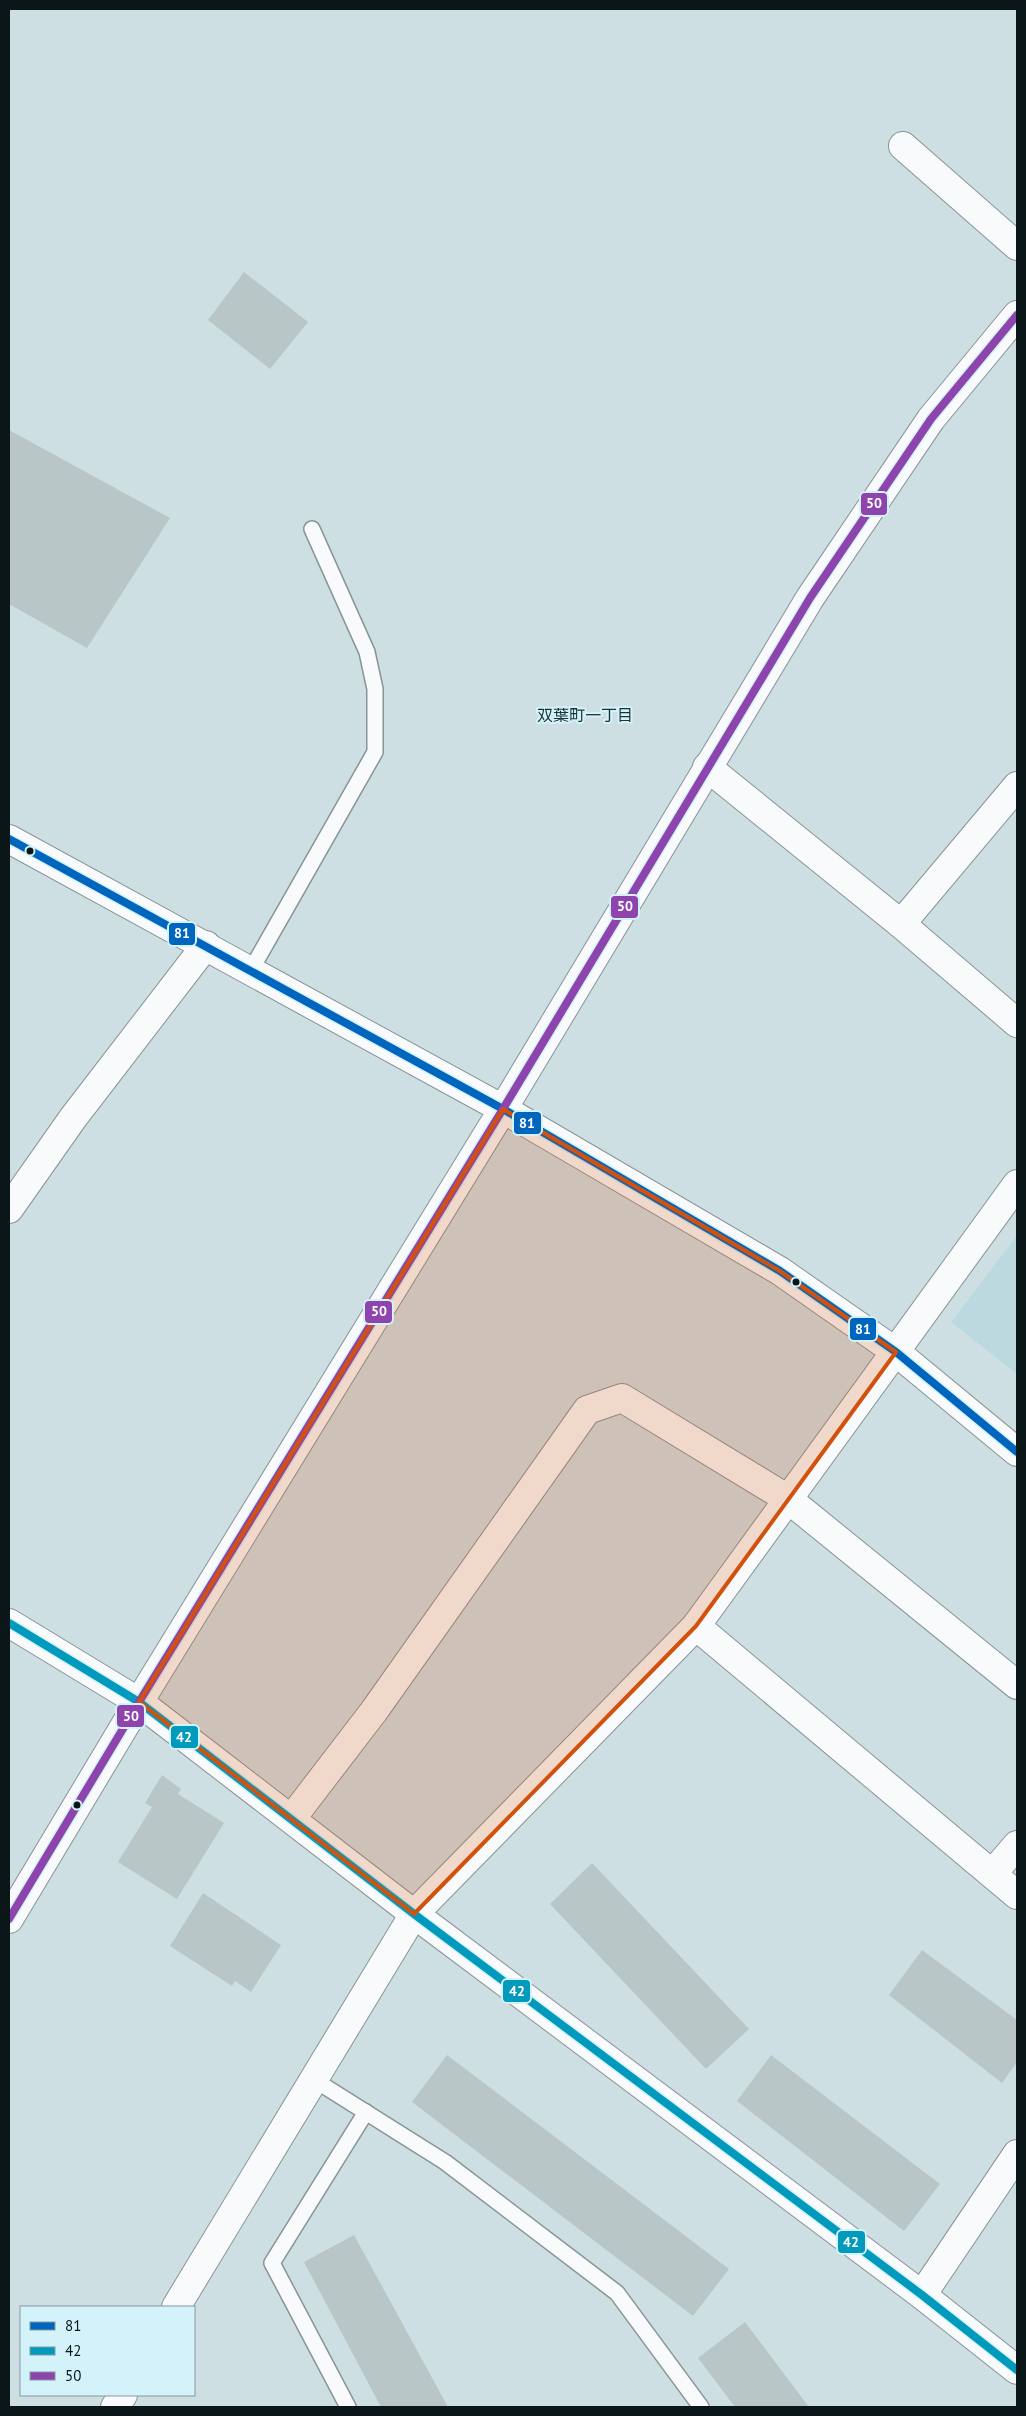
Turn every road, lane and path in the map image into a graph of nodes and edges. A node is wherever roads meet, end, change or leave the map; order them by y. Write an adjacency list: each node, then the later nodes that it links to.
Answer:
1 (903, 146): 2 (street)
2 (1017, 246)
3 (1017, 316): 5 (street)
4 (312, 529): 10 (lane)
5 (707, 767): 8 (street); 12 (street)
6 (1017, 786): 8 (street)
7 (9, 839): 9 (street)
8 (901, 924): 11 (street)
9 (206, 945): 10 (street); 14 (street)
10 (251, 970): 12 (street)
11 (1017, 1023)
12 (503, 1109): 15 (street); 21 (street)
13 (1017, 1184): 15 (street)
14 (9, 1209)
15 (896, 1352): 16 (street); 17 (street)
16 (1017, 1452)
17 (788, 1499): 19 (street); 20 (street); 22 (street)
18 (9, 1623): 21 (street)
19 (696, 1626): 24 (street); 26 (street)
20 (1017, 1685)
21 (139, 1702): 22 (street); 27 (street)
22 (292, 1818): 26 (street)
23 (1017, 1845): 24 (street)
24 (992, 1874): 25 (street)
25 (1017, 1896)
26 (414, 1914): 28 (street); 31 (street)
27 (9, 1918)
28 (313, 2078): 29 (lane); 32 (street)
29 (366, 2112): 36 (lane); 37 (lane)
30 (1017, 2154): 31 (street)
31 (922, 2295): 33 (street)
32 (177, 2306)
33 (1017, 2370)
34 (122, 2396): 35 (street)
35 (115, 2407)
36 (348, 2407)
37 (701, 2407)

